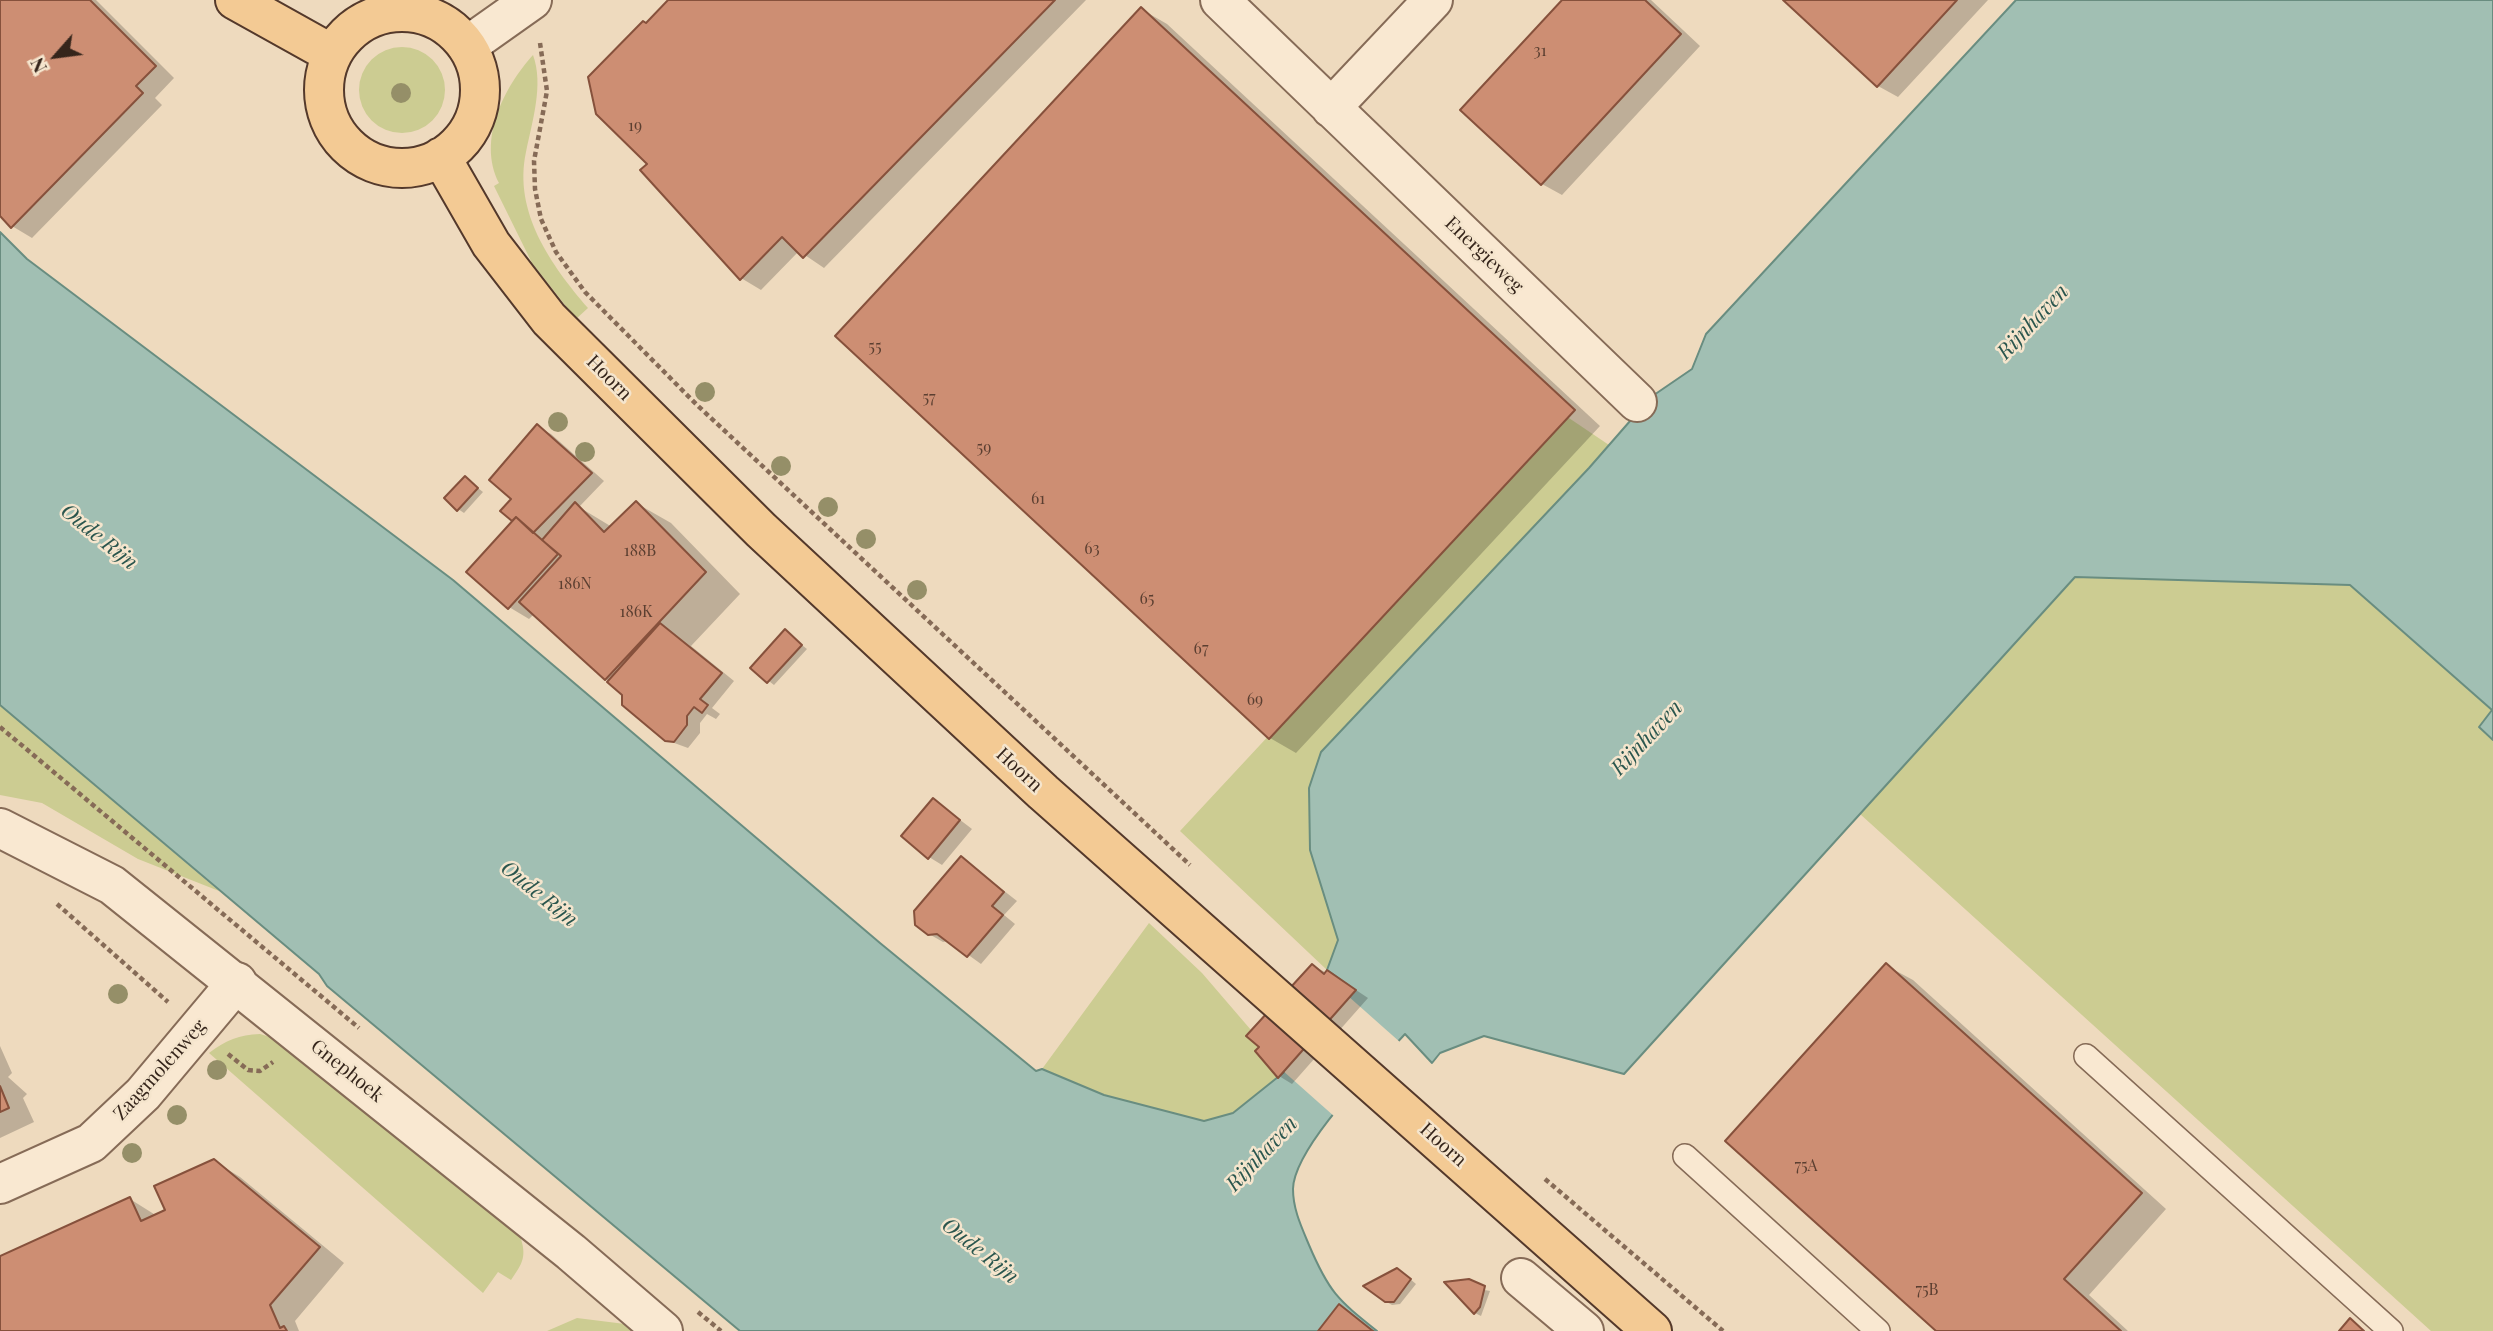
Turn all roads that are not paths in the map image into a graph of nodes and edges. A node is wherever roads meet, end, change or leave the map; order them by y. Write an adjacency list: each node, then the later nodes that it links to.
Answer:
1 (235, 0): 6 (main road)
2 (1220, 0): 7 (street, Energieweg)
3 (1433, 0): 7 (street)
4 (527, 4): 5 (street)
5 (467, 46): 6 (main road); 8 (main road)
6 (332, 54): 8 (main road)
7 (1331, 108): 9 (street, Energieweg)
8 (441, 157): 18 (main road, Hoorn)
9 (1637, 402)
10 (0, 828): 11 (street, Gnephoek)
11 (237, 982): 14 (street, Zaagmolenweg); 16 (street, Gnephoek)
12 (2086, 1056): 20 (lane)
13 (1685, 1156): 19 (lane)
14 (0, 1184)
15 (1521, 1278): 17 (street)
16 (663, 1331)
17 (1584, 1331)
18 (1652, 1331)
19 (1878, 1331)
20 (2391, 1331)

